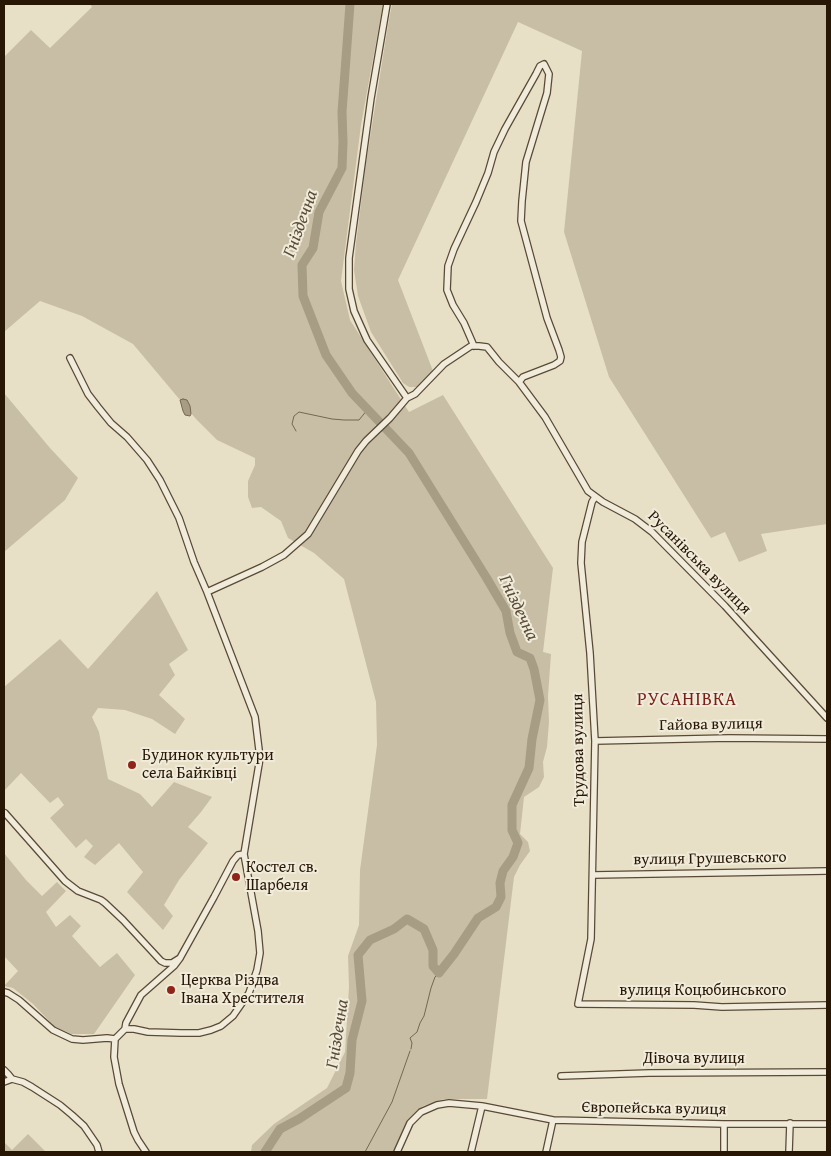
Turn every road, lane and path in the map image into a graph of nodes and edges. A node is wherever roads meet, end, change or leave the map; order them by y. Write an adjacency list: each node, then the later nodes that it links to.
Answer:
1 (386, 4): 5 (street)
2 (474, 346): 4 (street, Русанівська вулиця); 4 (street); 5 (street)
3 (70, 358): 7 (street)
4 (518, 382): 6 (street, Русанівська вулиця)
5 (407, 398): 7 (street)
6 (595, 497): 8 (street, Русанівська вулиця); 10 (street, Трудова вулиця)
7 (207, 592): 12 (street)
8 (827, 718)
9 (827, 739): 10 (street, Гайова вулиця)
10 (595, 741): 14 (street, Трудова вулиця)
11 (5, 813): 15 (street)
12 (244, 854): 15 (street); 19 (street)
13 (827, 871): 14 (street, вулиця Грушевського)
14 (593, 875): 17 (street, Трудова вулиця)
15 (180, 958): 19 (street)
16 (4, 992): 20 (street)
17 (578, 1004): 18 (street, вулиця Коцюбинського)
18 (827, 1005)
19 (125, 1029): 20 (street)
20 (116, 1039): 32 (street)
21 (4, 1070): 24 (street)
22 (827, 1072): 23 (street, Дівоча вулиця)
23 (561, 1076)
24 (12, 1079): 25 (street); 31 (street)
25 (4, 1082)
26 (482, 1106): 27 (street, Європейська вулиця); 33 (street, Європейська вулиця); 34 (street)
27 (553, 1120): 29 (street, Європейська вулиця); 35 (street)
28 (790, 1123): 29 (street, Європейська вулиця); 30 (street, Європейська вулиця); 37 (street)
29 (724, 1124): 36 (street)
30 (827, 1124)
31 (99, 1152)
32 (146, 1152)
33 (397, 1152)
34 (471, 1152)
35 (546, 1152)
36 (724, 1152)
37 (789, 1152)

